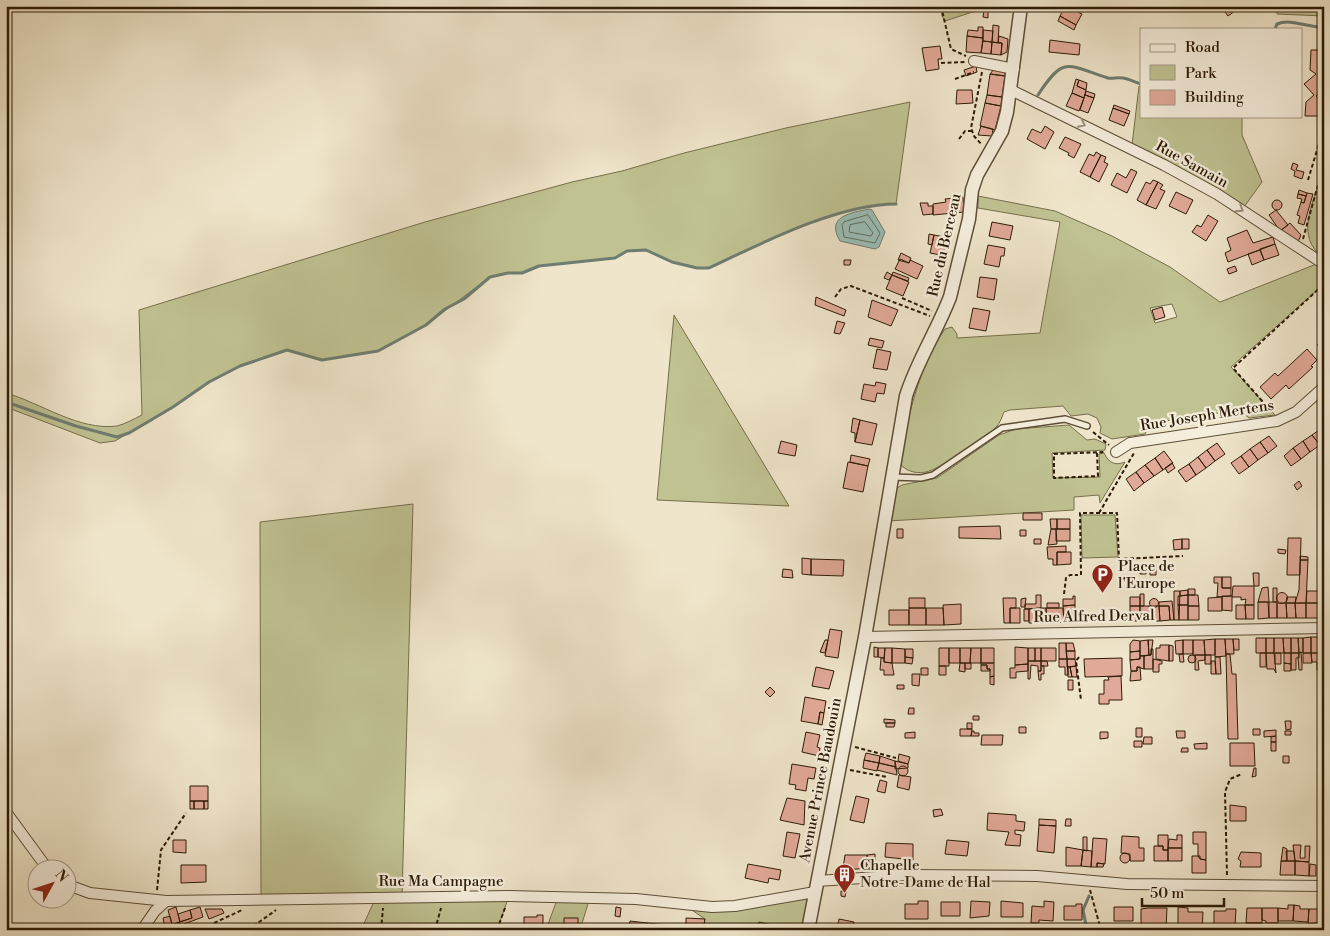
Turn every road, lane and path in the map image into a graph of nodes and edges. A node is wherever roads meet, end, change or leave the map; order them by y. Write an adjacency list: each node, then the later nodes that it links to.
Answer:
1 (941, 6): 5 (path)
2 (1022, 6): 7 (street, Rue du Berceau)
3 (1048, 6): 4 (path)
4 (1054, 10)
5 (974, 61): 6 (path); 7 (street)
6 (941, 63)
7 (1014, 69): 9 (street, Rue du Berceau)
8 (982, 70): 11 (path)
9 (1011, 90): 13 (street, Rue du Berceau); 16 (street, Rue Samain, one-way to 16)
10 (1324, 127): 15 (path)
11 (972, 131): 12 (path); 13 (path)
12 (959, 139)
13 (990, 152): 21 (street, Rue du Berceau)
14 (1324, 163): 16 (path)
15 (1308, 180)
16 (1300, 248): 17 (street, Rue Samain)
17 (1324, 264)
18 (1324, 284): 23 (path)
19 (835, 297): 21 (path)
20 (902, 298): 21 (path)
21 (942, 318): 28 (street, Rue du Berceau)
22 (1324, 387): 23 (street, Rue Joseph Mertens)
23 (1280, 420): 25 (street, Rue Joseph Mertens)
24 (1087, 426): 27 (path); 28 (lane)
25 (1142, 441): 27 (street, Rue Joseph Mertens); 29 (path)
26 (1097, 452): 26 (path); 27 (path)
27 (1116, 452)
28 (891, 477): 33 (street, Rue du Berceau)
29 (1099, 513): 30 (path); 31 (path)
30 (1183, 556)
31 (1064, 594)
32 (1324, 628): 33 (street, Rue Alfred Derval)
33 (865, 636): 36 (street, Avenue Prince Baudouin)
34 (1080, 656): 35 (path)
35 (1081, 700)
36 (844, 744): 37 (path); 38 (street, Avenue Prince Baudouin)
37 (896, 758)
38 (839, 768): 40 (path); 47 (street, Avenue Prince Baudouin)
39 (1242, 774): 45 (path)
40 (887, 777)
41 (6, 812): 43 (street)
42 (186, 813): 54 (path)
43 (40, 858)
44 (1090, 880): 45 (street, Rue Ma Campagne); 47 (street, Rue Ma Campagne); 62 (path)
45 (1227, 885): 46 (street, Rue Ma Campagne)
46 (1324, 886)
47 (816, 887): 51 (street, Rue Ma Campagne); 61 (street, Avenue Prince Baudouin)
48 (78, 889): 54 (street, Rue Ma Campagne)
49 (386, 896): 50 (street, Rue Ma Campagne); 53 (street, Rue Ma Campagne); 58 (path)
50 (444, 896): 51 (street, Rue Ma Campagne); 59 (path)
51 (509, 896): 60 (path)
52 (261, 900): 53 (street, Rue Ma Campagne); 54 (street, Rue Ma Campagne); 55 (path)
53 (290, 900): 57 (path)
54 (161, 901): 56 (street)
55 (214, 923)
56 (142, 930)
57 (248, 930)
58 (382, 930)
59 (435, 930)
60 (497, 930)
61 (808, 930)
62 (1100, 930)

